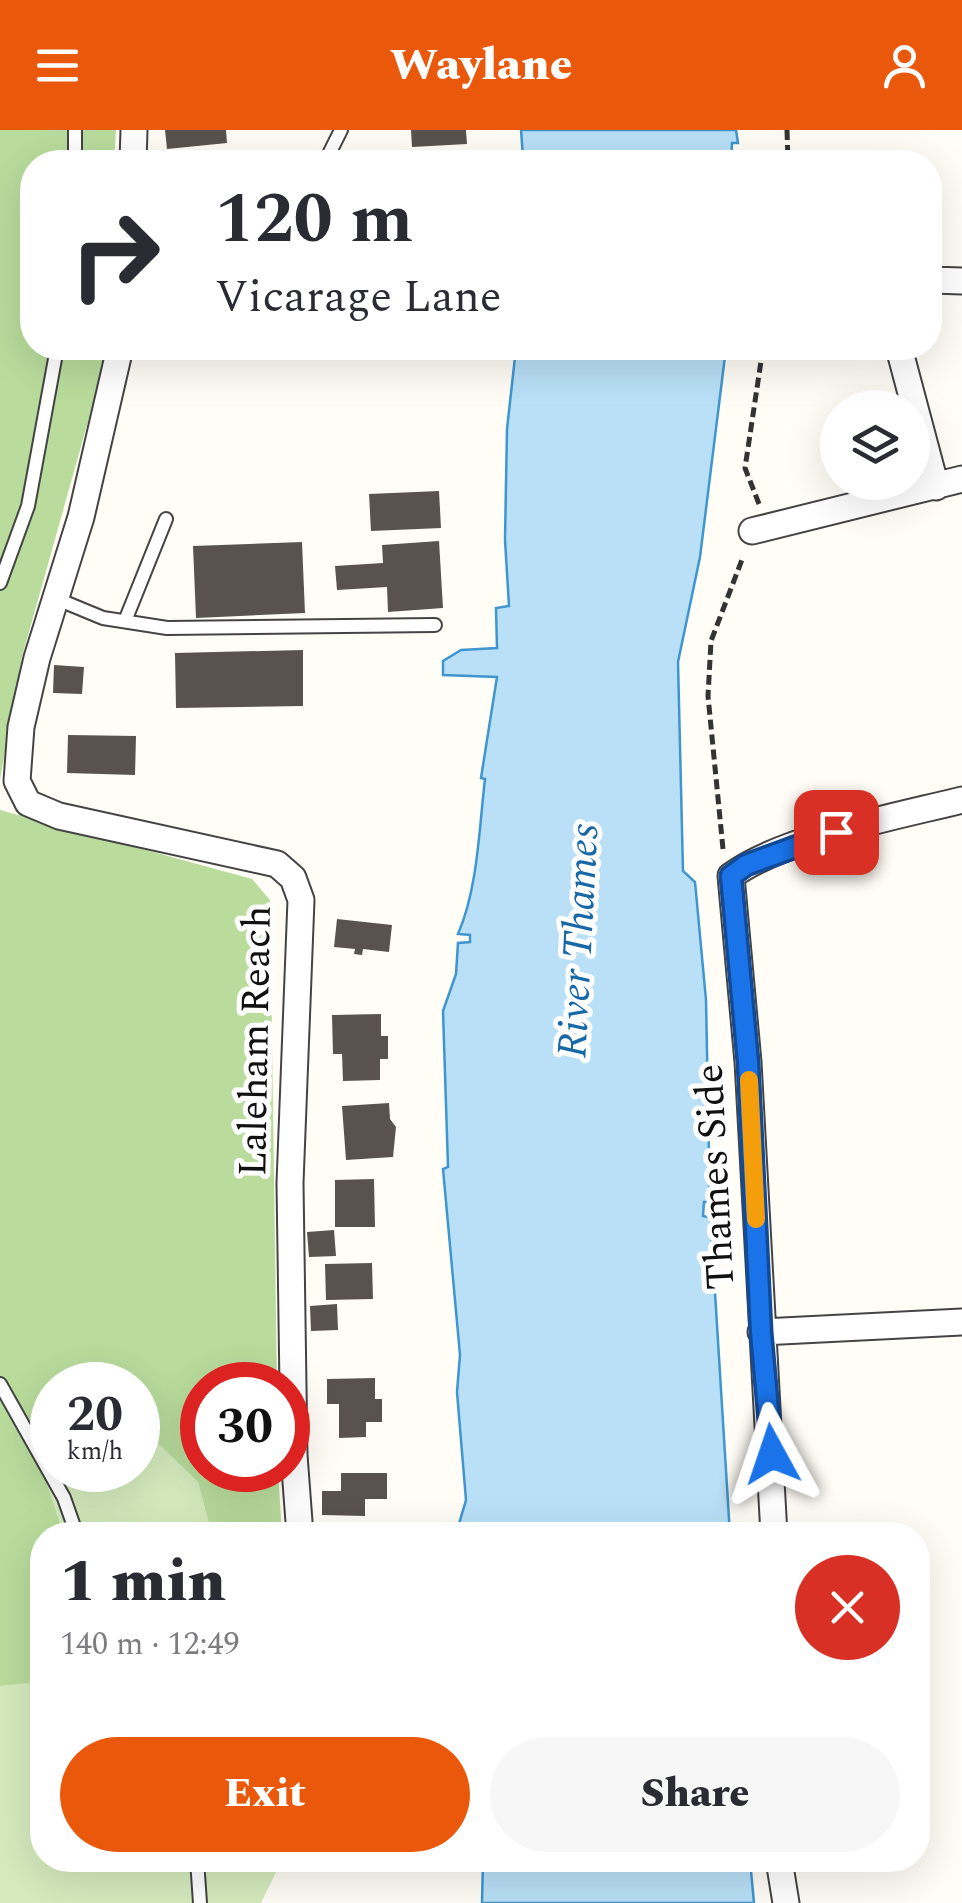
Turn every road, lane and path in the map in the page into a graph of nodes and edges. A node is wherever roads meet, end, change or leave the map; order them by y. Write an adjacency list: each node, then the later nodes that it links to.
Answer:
1 (55, 360): 9 (lane)
2 (117, 360): 10 (street, Laleham Reach)
3 (761, 360): 8 (path)
4 (903, 360): 6 (street)
5 (962, 480): 6 (street)
6 (936, 487): 8 (street)
7 (166, 519): 11 (lane)
8 (752, 532): 14 (path)
9 (0, 583)
10 (57, 599): 11 (lane); 19 (street, Laleham Reach)
11 (125, 622): 12 (lane)
12 (435, 625)
13 (962, 800): 14 (street)
14 (731, 876): 16 (street, Thames Side)
15 (962, 1322): 16 (street)
16 (761, 1332): 20 (street, Thames Side)
17 (0, 1384): 18 (lane)
18 (73, 1522)
19 (298, 1522)
20 (774, 1522)
21 (198, 1872): 23 (lane)
22 (781, 1872): 24 (street)
23 (200, 1903)
24 (786, 1903)

